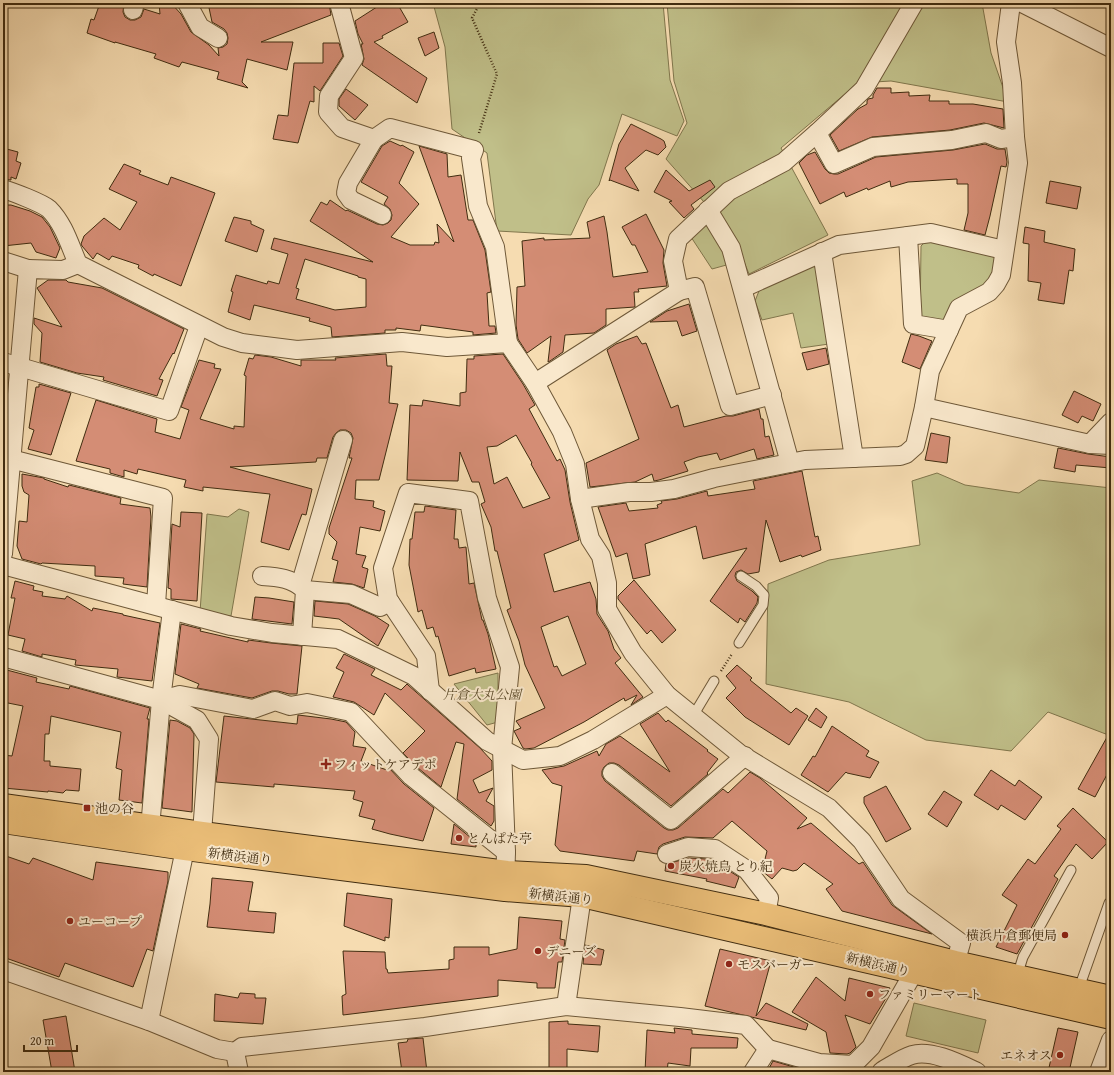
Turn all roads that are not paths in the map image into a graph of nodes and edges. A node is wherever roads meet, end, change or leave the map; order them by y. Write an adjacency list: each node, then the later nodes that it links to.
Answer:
1 (187, 3): 6 (street)
2 (339, 3): 10 (street)
3 (914, 3): 8 (street)
4 (1011, 3): 9 (street)
5 (1022, 3): 7 (street)
6 (218, 38)
7 (1111, 48)
8 (817, 133): 9 (street); 12 (street)
9 (1015, 137): 15 (street)
10 (374, 139): 13 (street); 24 (street)
11 (3, 189): 18 (street)
12 (708, 210): 20 (street); 21 (street)
13 (382, 215)
14 (908, 236): 15 (street); 16 (street); 23 (street)
15 (1004, 250): 23 (street)
16 (822, 252): 20 (street); 34 (street)
17 (3, 262): 19 (street)
18 (78, 264): 19 (street); 22 (street)
19 (28, 269): 25 (street)
20 (743, 288): 27 (street)
21 (679, 291): 26 (street); 27 (street)
22 (199, 326): 24 (street); 25 (street)
23 (949, 330): 28 (street)
24 (508, 343): 26 (street)
25 (11, 364): 33 (street)
26 (535, 383): 36 (street)
27 (772, 395): 35 (street)
28 (924, 407): 31 (street); 34 (street)
29 (1111, 422): 31 (street)
30 (343, 440): 41 (street)
31 (1090, 444): 32 (street)
32 (1111, 445)
33 (7, 458): 37 (street); 43 (street)
34 (854, 458): 35 (street)
35 (790, 463): 36 (street)
36 (580, 499): 49 (street)
37 (3, 554)
38 (3, 565): 43 (street)
39 (262, 576): 41 (street)
40 (741, 576): 45 (lane)
41 (302, 588): 42 (street); 44 (street)
42 (390, 602): 48 (street); 52 (street)
43 (164, 608): 44 (street); 50 (street)
44 (302, 636): 48 (street)
45 (739, 644)
46 (3, 657): 50 (street)
47 (714, 681): 51 (lane)
48 (430, 691): 52 (street)
49 (667, 695): 51 (street); 52 (street)
50 (161, 700): 57 (street); 58 (street); 62 (street)
51 (694, 716): 53 (street)
52 (502, 749): 62 (street)
53 (745, 756): 54 (street); 68 (street)
54 (612, 773)
55 (3, 805): 58 (main road, 新横浜通り)
56 (3, 822): 58 (main road, 新横浜通り)
57 (202, 833): 58 (main road, 新横浜通り); 62 (main road, 新横浜通り)
58 (149, 834): 59 (main road, 新横浜通り)
59 (185, 849): 62 (main road, 新横浜通り); 74 (street)
60 (667, 854): 65 (street)
61 (1071, 870): 69 (lane)
62 (506, 871): 63 (main road, 新横浜通り); 65 (main road, 新横浜通り)
63 (582, 896): 66 (main road, 新横浜通り); 72 (street)
64 (1111, 902): 71 (lane)
65 (766, 914): 66 (main road, 新横浜通り)
66 (916, 962): 68 (main road, 新横浜通り); 76 (street)
67 (3, 970): 74 (street)
68 (953, 972): 69 (main road, 新横浜通り)
69 (1014, 986): 71 (main road, 新横浜通り)
70 (1111, 997): 71 (main road, 新横浜通り)
71 (1074, 1000): 73 (main road, 新横浜通り)
72 (566, 1006): 77 (street); 78 (street)
73 (1111, 1018)
74 (149, 1021): 78 (street)
75 (1111, 1040): 83 (street)
76 (871, 1047): 77 (street); 81 (street)
77 (768, 1049): 80 (street)
78 (235, 1052): 79 (street)
79 (239, 1072)
80 (753, 1072)
81 (882, 1072): 82 (street)
82 (977, 1072)
83 (1099, 1072)

